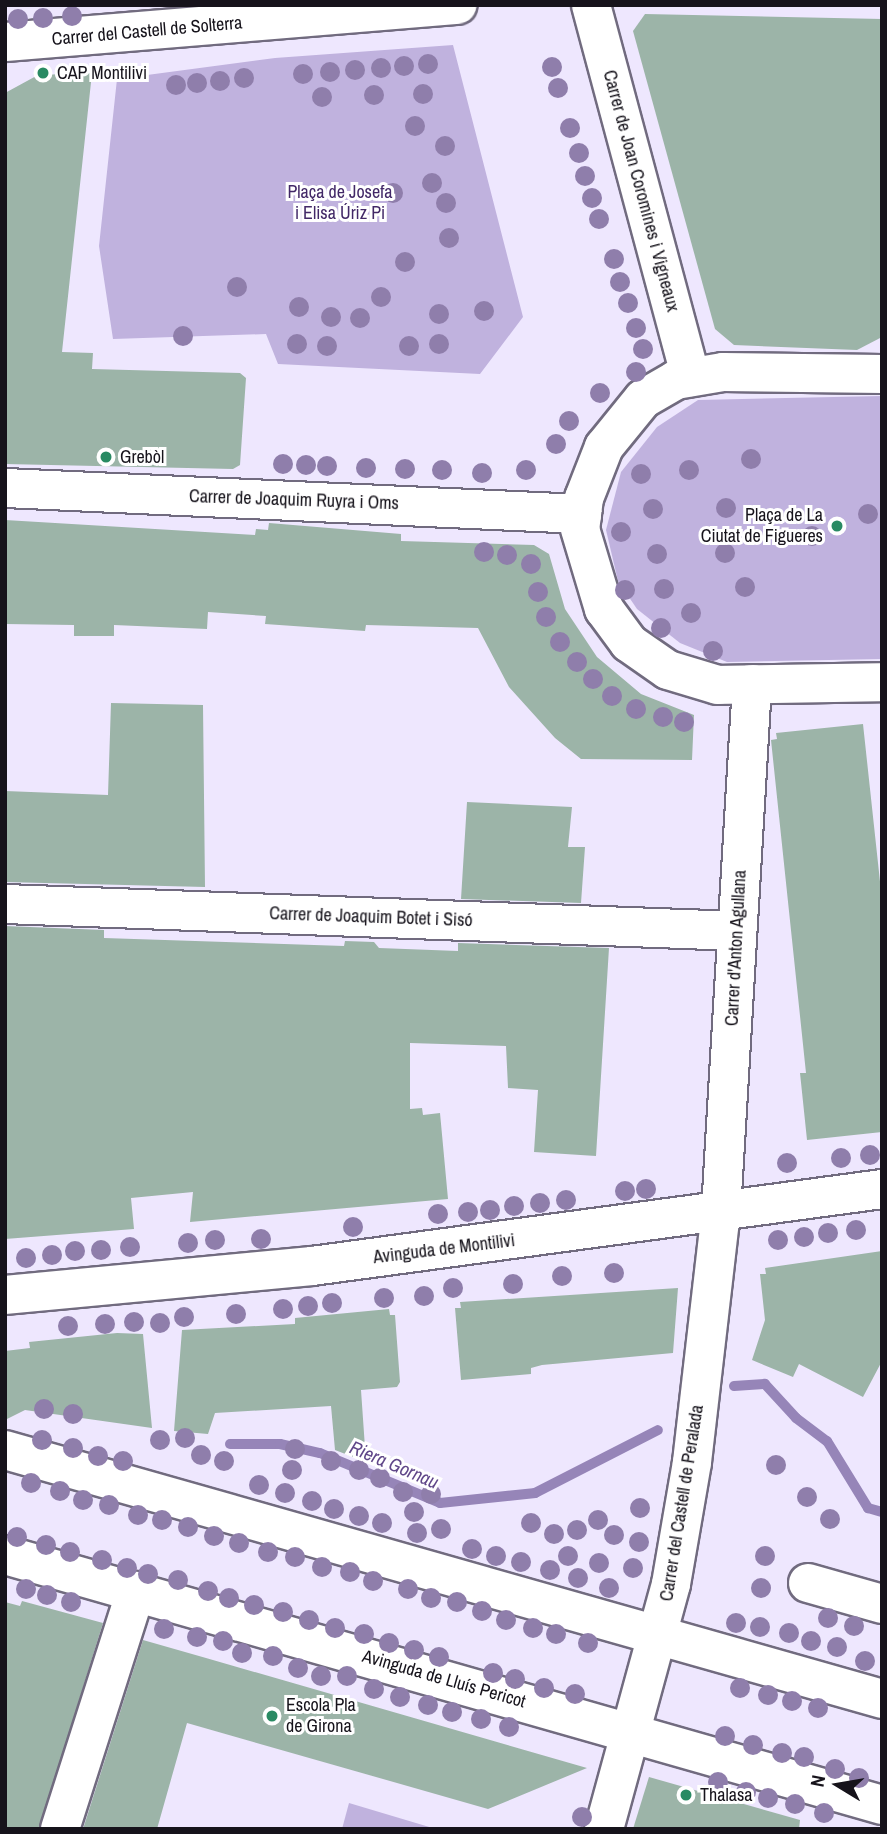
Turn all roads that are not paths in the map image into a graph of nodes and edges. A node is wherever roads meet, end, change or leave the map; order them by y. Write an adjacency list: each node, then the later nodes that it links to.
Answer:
1 (457, 5): 3 (street, Carrer del Castell de Solterra)
2 (591, 5): 5 (street, Carrer de Joan Coromines i Vigneaux)
3 (5, 42)
4 (882, 374): 5 (street)
5 (691, 377): 7 (street)
6 (5, 488): 7 (street, Carrer de Joaquim Ruyra i Oms)
7 (582, 514): 9 (street)
8 (882, 682): 9 (street)
9 (752, 684): 11 (street, Carrer d'Anton Agullana)
10 (5, 904): 11 (street, Carrer de Joaquim Botet i Sisó)
11 (737, 931): 13 (street, Carrer d'Anton Agullana)
12 (882, 1189): 13 (street, Avinguda de Montilivi)
13 (720, 1211): 14 (street, Avinguda de Montilivi); 20 (street, Carrer del Castell de Peralada)
14 (5, 1295)
15 (5, 1450): 20 (street)
16 (5, 1555): 18 (street, Avinguda de Lluís Pericot)
17 (808, 1583): 19 (street)
18 (136, 1591): 22 (street, Avinguda de Lluís Pericot); 24 (street)
19 (882, 1604)
20 (658, 1634): 21 (street); 22 (street, Carrer del Castell de Peralada)
21 (882, 1699)
22 (631, 1732): 23 (street, Avinguda de Lluís Pericot); 25 (street, Carrer del Castell de Peralada)
23 (882, 1805)
24 (60, 1829)
25 (604, 1829)

